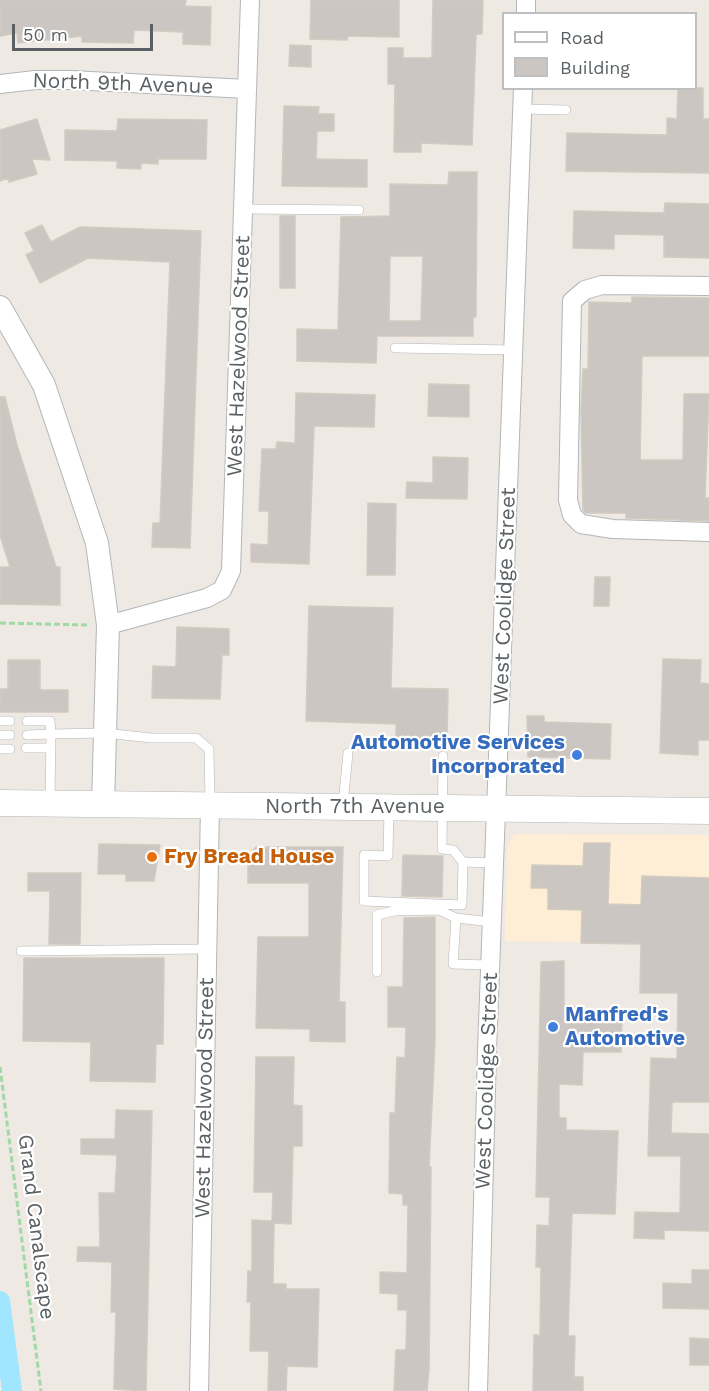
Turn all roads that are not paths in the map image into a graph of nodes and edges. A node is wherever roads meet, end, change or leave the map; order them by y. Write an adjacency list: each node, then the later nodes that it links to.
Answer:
1 (250, 0): 3 (street, West Hazelwood Street)
2 (0, 84): 3 (street, North 9th Avenue)
3 (247, 89): 7 (street, West Hazelwood Street)
4 (523, 90): 5 (street, West Coolidge Street)
5 (523, 109): 6 (lane); 12 (street, West Coolidge Street)
6 (566, 110)
7 (244, 209): 8 (lane); 14 (street, West Hazelwood Street)
8 (358, 210)
9 (709, 286): 13 (street)
10 (0, 307): 14 (street)
11 (395, 348): 12 (lane)
12 (514, 350): 30 (street, West Coolidge Street)
13 (709, 532)
14 (108, 625): 16 (street)
15 (27, 721): 17 (lane)
16 (105, 733): 17 (lane); 25 (street); 26 (lane)
17 (51, 734): 18 (lane); 20 (lane)
18 (27, 735)
19 (26, 748): 20 (lane)
20 (51, 748): 24 (lane)
21 (348, 753): 27 (lane)
22 (443, 756): 29 (lane)
23 (0, 803): 24 (main road, North 7th Avenue)
24 (50, 804): 25 (main road, North 7th Avenue)
25 (103, 805): 26 (main road, North 7th Avenue)
26 (210, 806): 27 (main road, North 7th Avenue); 36 (street, West Hazelwood Street)
27 (343, 807): 28 (main road, North 7th Avenue)
28 (389, 807): 29 (main road, North 7th Avenue); 32 (lane)
29 (443, 807): 30 (main road, North 7th Avenue); 32 (lane)
30 (496, 807): 31 (main road, North 7th Avenue); 33 (street, West Coolidge Street)
31 (709, 810)
32 (463, 862): 33 (lane)
33 (494, 863): 35 (street, West Coolidge Street)
34 (456, 918): 35 (lane); 38 (lane); 39 (lane)
35 (492, 921): 38 (street, West Coolidge Street)
36 (207, 950): 37 (lane); 40 (street, West Hazelwood Street)
37 (21, 951)
38 (490, 965): 41 (street, West Coolidge Street)
39 (377, 972)
40 (199, 1391)
41 (478, 1391)

